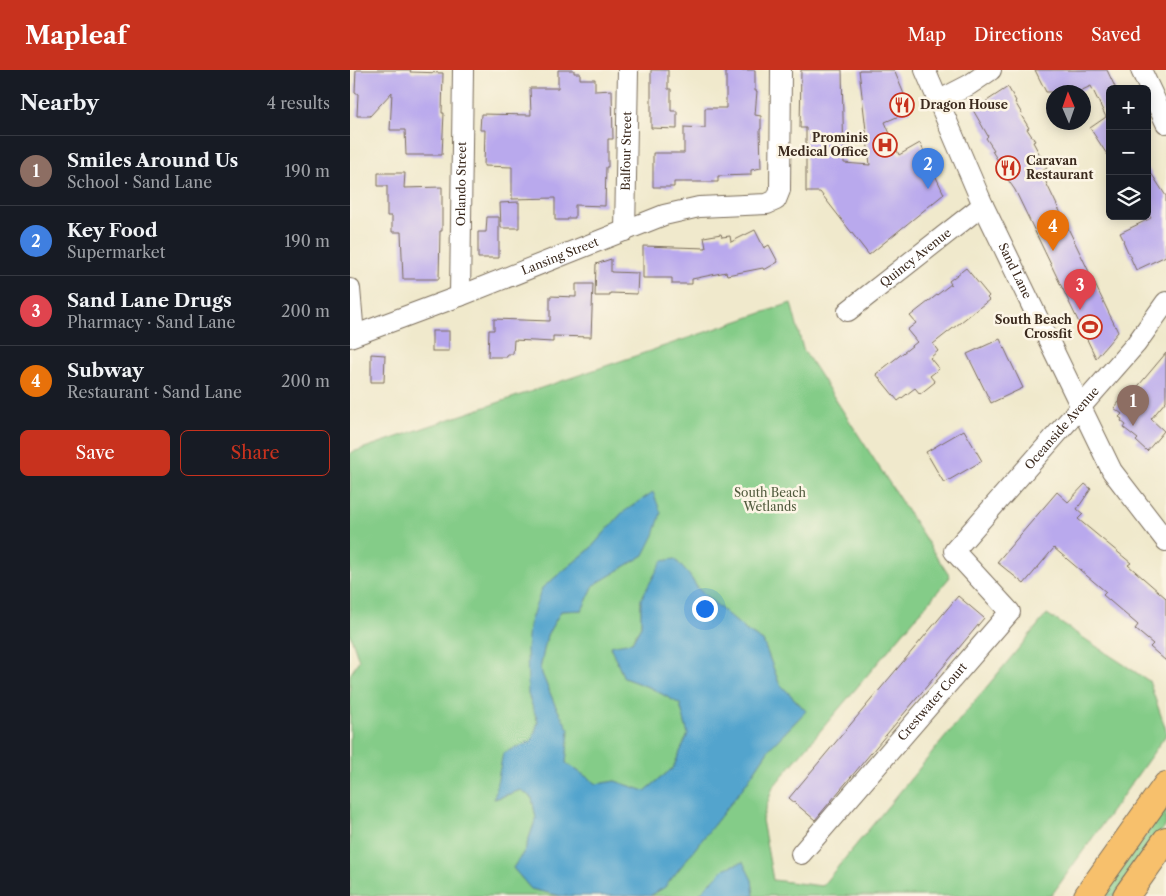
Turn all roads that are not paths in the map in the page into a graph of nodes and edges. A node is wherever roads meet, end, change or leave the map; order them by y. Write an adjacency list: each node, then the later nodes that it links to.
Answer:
1 (463, 70): 12 (street, Orlando Street)
2 (628, 70): 10 (street, Balfour Street)
3 (781, 70): 10 (street, Lansing Street)
4 (924, 70): 7 (street, Sand Lane)
5 (991, 70): 7 (street)
6 (1141, 70): 8 (street)
7 (938, 101): 9 (street, Sand Lane)
8 (1166, 123)
9 (983, 206): 14 (street, Quincy Avenue); 16 (street, Sand Lane)
10 (625, 231): 12 (street, Lansing Street)
11 (350, 288): 15 (street)
12 (460, 296): 15 (street, Lansing Street)
13 (1166, 302): 16 (street, Oceanside Avenue)
14 (848, 311)
15 (352, 336)
16 (1081, 407): 17 (street, Sand Lane); 18 (street, Oceanside Avenue)
17 (1166, 541)
18 (954, 551): 21 (street, Crestwater Court)
19 (1166, 785): 22 (main road)
20 (1166, 840): 23 (main road)
21 (801, 854)
22 (1087, 896)
23 (1126, 896)

